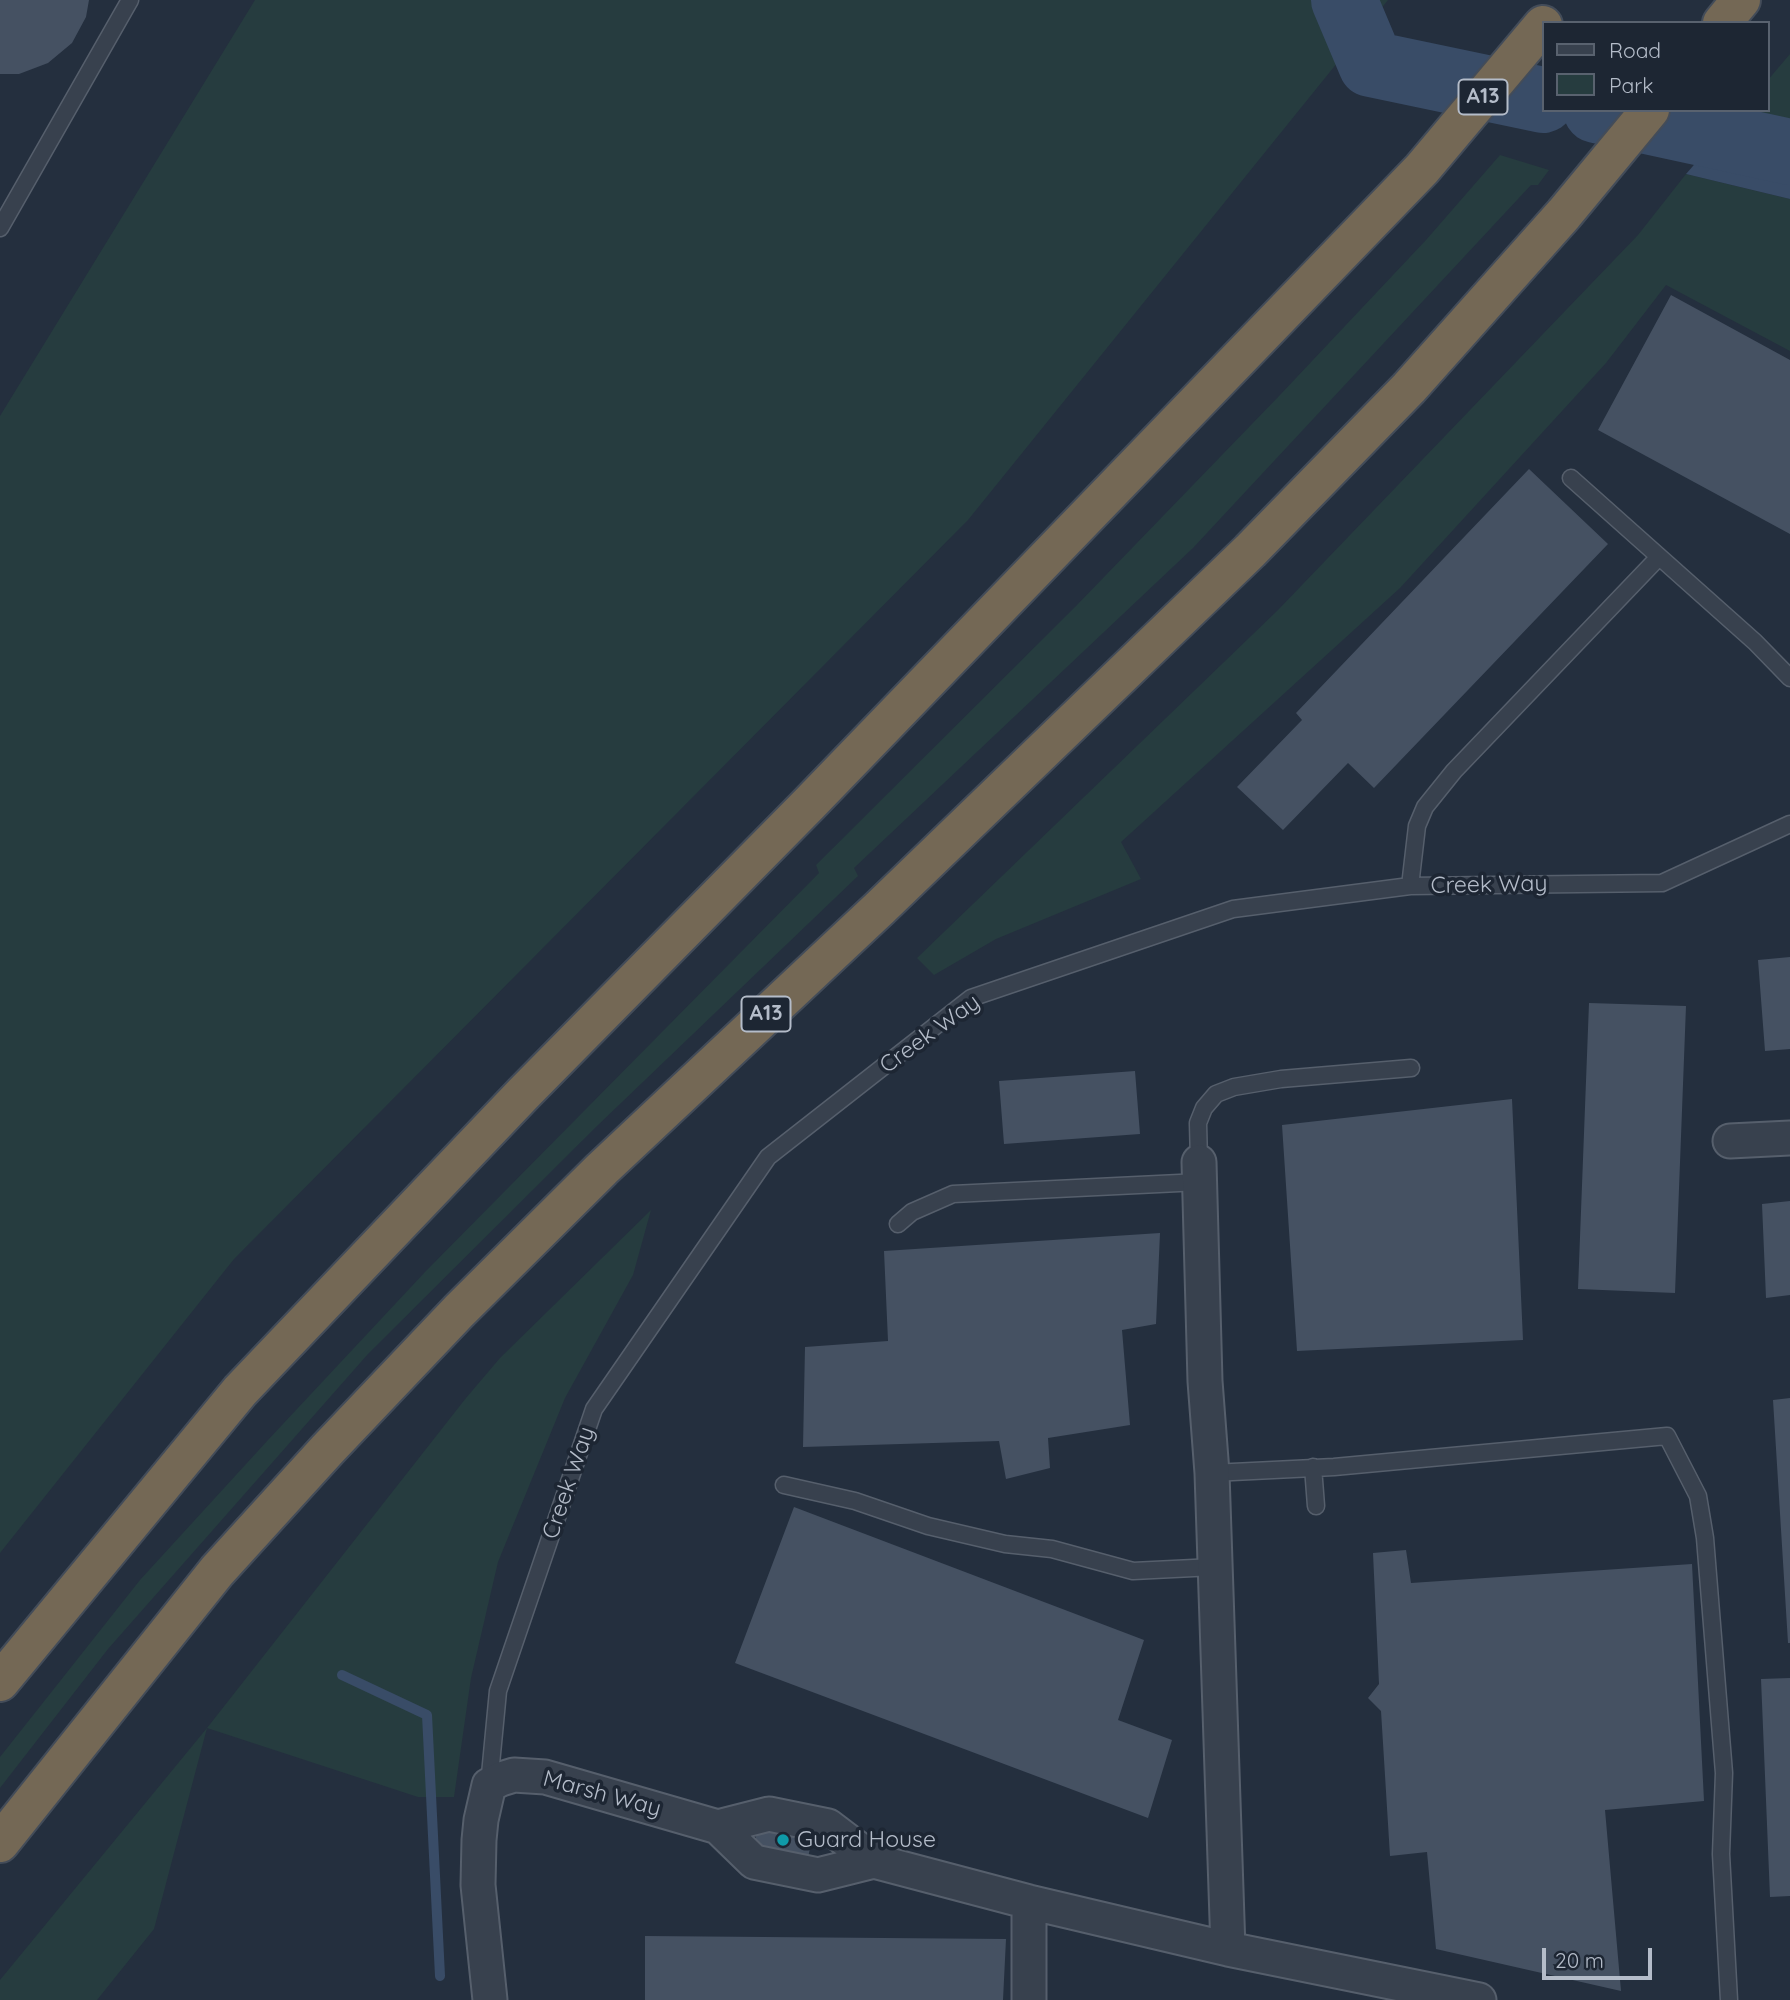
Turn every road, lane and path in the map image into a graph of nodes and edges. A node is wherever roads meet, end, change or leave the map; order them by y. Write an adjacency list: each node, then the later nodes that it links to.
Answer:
1 (130, 0): 6 (lane)
2 (1564, 0): 3 (highway, A13)
3 (1546, 21)
4 (1542, 26): 22 (highway, A13)
5 (1648, 112): 25 (highway, A13)
6 (0, 229)
7 (1571, 478): 8 (lane)
8 (1658, 558): 9 (lane); 11 (lane)
9 (1790, 678)
10 (1790, 824): 11 (lane, Creek Way)
11 (1410, 886): 23 (lane, Creek Way)
12 (1412, 1068): 15 (lane)
13 (1790, 1138): 14 (street)
14 (1730, 1141)
15 (1200, 1172): 16 (lane); 18 (street)
16 (898, 1224)
17 (1313, 1467): 18 (lane); 20 (lane); 32 (lane)
18 (1212, 1473): 21 (street)
19 (784, 1485): 21 (lane)
20 (1316, 1506)
21 (1214, 1567): 28 (street)
22 (0, 1682)
23 (489, 1785): 24 (street, Marsh Way); 29 (street)
24 (718, 1827): 26 (street); 26 (street)
25 (0, 1843)
26 (874, 1861): 27 (street)
27 (1029, 1902): 28 (street); 30 (street)
28 (1228, 1949): 31 (street)
29 (490, 2000)
30 (1029, 2000)
31 (1479, 2000)
32 (1728, 2000)

